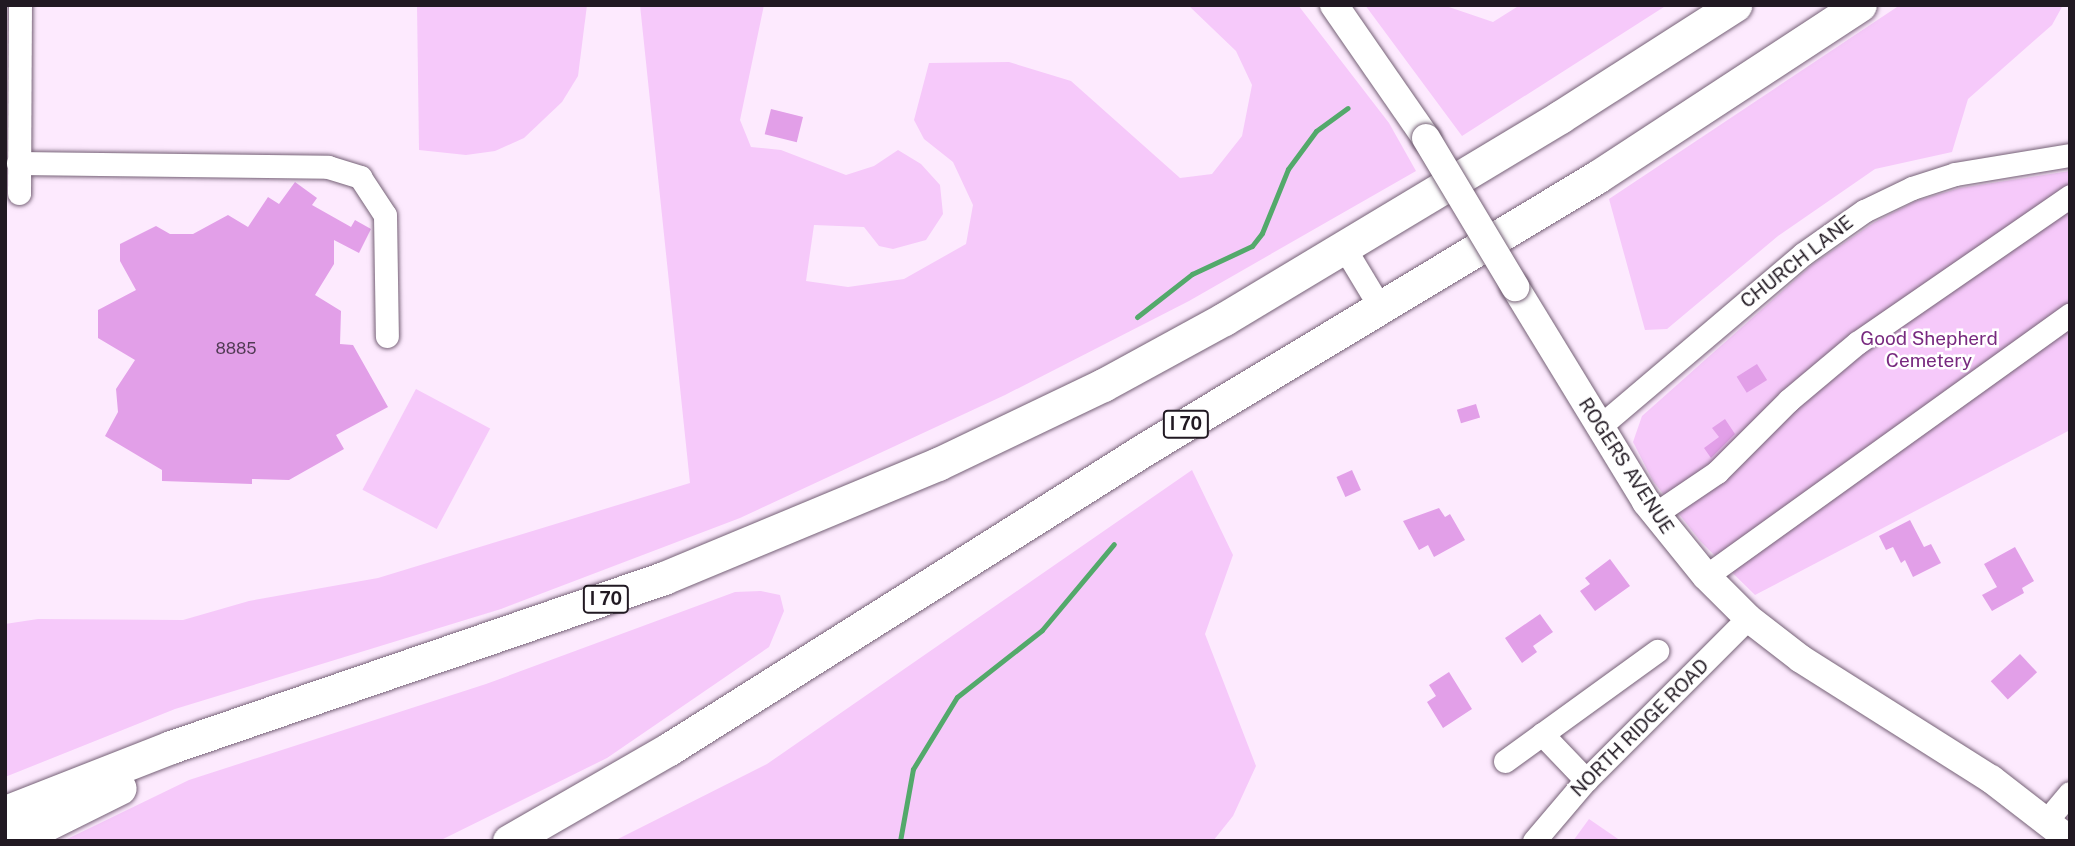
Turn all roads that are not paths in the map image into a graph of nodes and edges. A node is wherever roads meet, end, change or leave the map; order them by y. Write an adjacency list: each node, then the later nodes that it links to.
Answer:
1 (20, 5): 6 (street)
2 (1334, 5): 13 (main road, ROGERS AVENUE, bridge)
3 (1735, 5): 9 (highway, I 70)
4 (1860, 5): 10 (highway, I 70)
5 (2070, 155): 13 (street, CHURCH LANE)
6 (18, 163): 7 (street); 12 (street)
7 (19, 192)
8 (2070, 196): 14 (street)
9 (1345, 249): 10 (street); 18 (highway, I 70)
10 (1380, 307): 27 (highway, I 70)
11 (2070, 314): 15 (street)
12 (387, 336)
13 (1599, 427): 14 (main road, ROGERS AVENUE)
14 (1655, 514): 15 (main road, ROGERS AVENUE)
15 (1706, 576): 16 (main road, ROGERS AVENUE)
16 (1748, 618): 21 (street, NORTH RIDGE ROAD); 24 (main road, ROGERS AVENUE)
17 (1657, 652): 19 (street)
18 (400, 671): 23 (highway, I 70); 26 (highway)
19 (1542, 734): 20 (street); 21 (street)
20 (1505, 761)
21 (1587, 780): 28 (street, NORTH RIDGE ROAD)
22 (2070, 793): 24 (street)
23 (5, 812)
24 (2047, 820): 25 (main road, ROGERS AVENUE)
25 (2070, 840)
26 (13, 841)
27 (509, 841)
28 (1534, 841)

